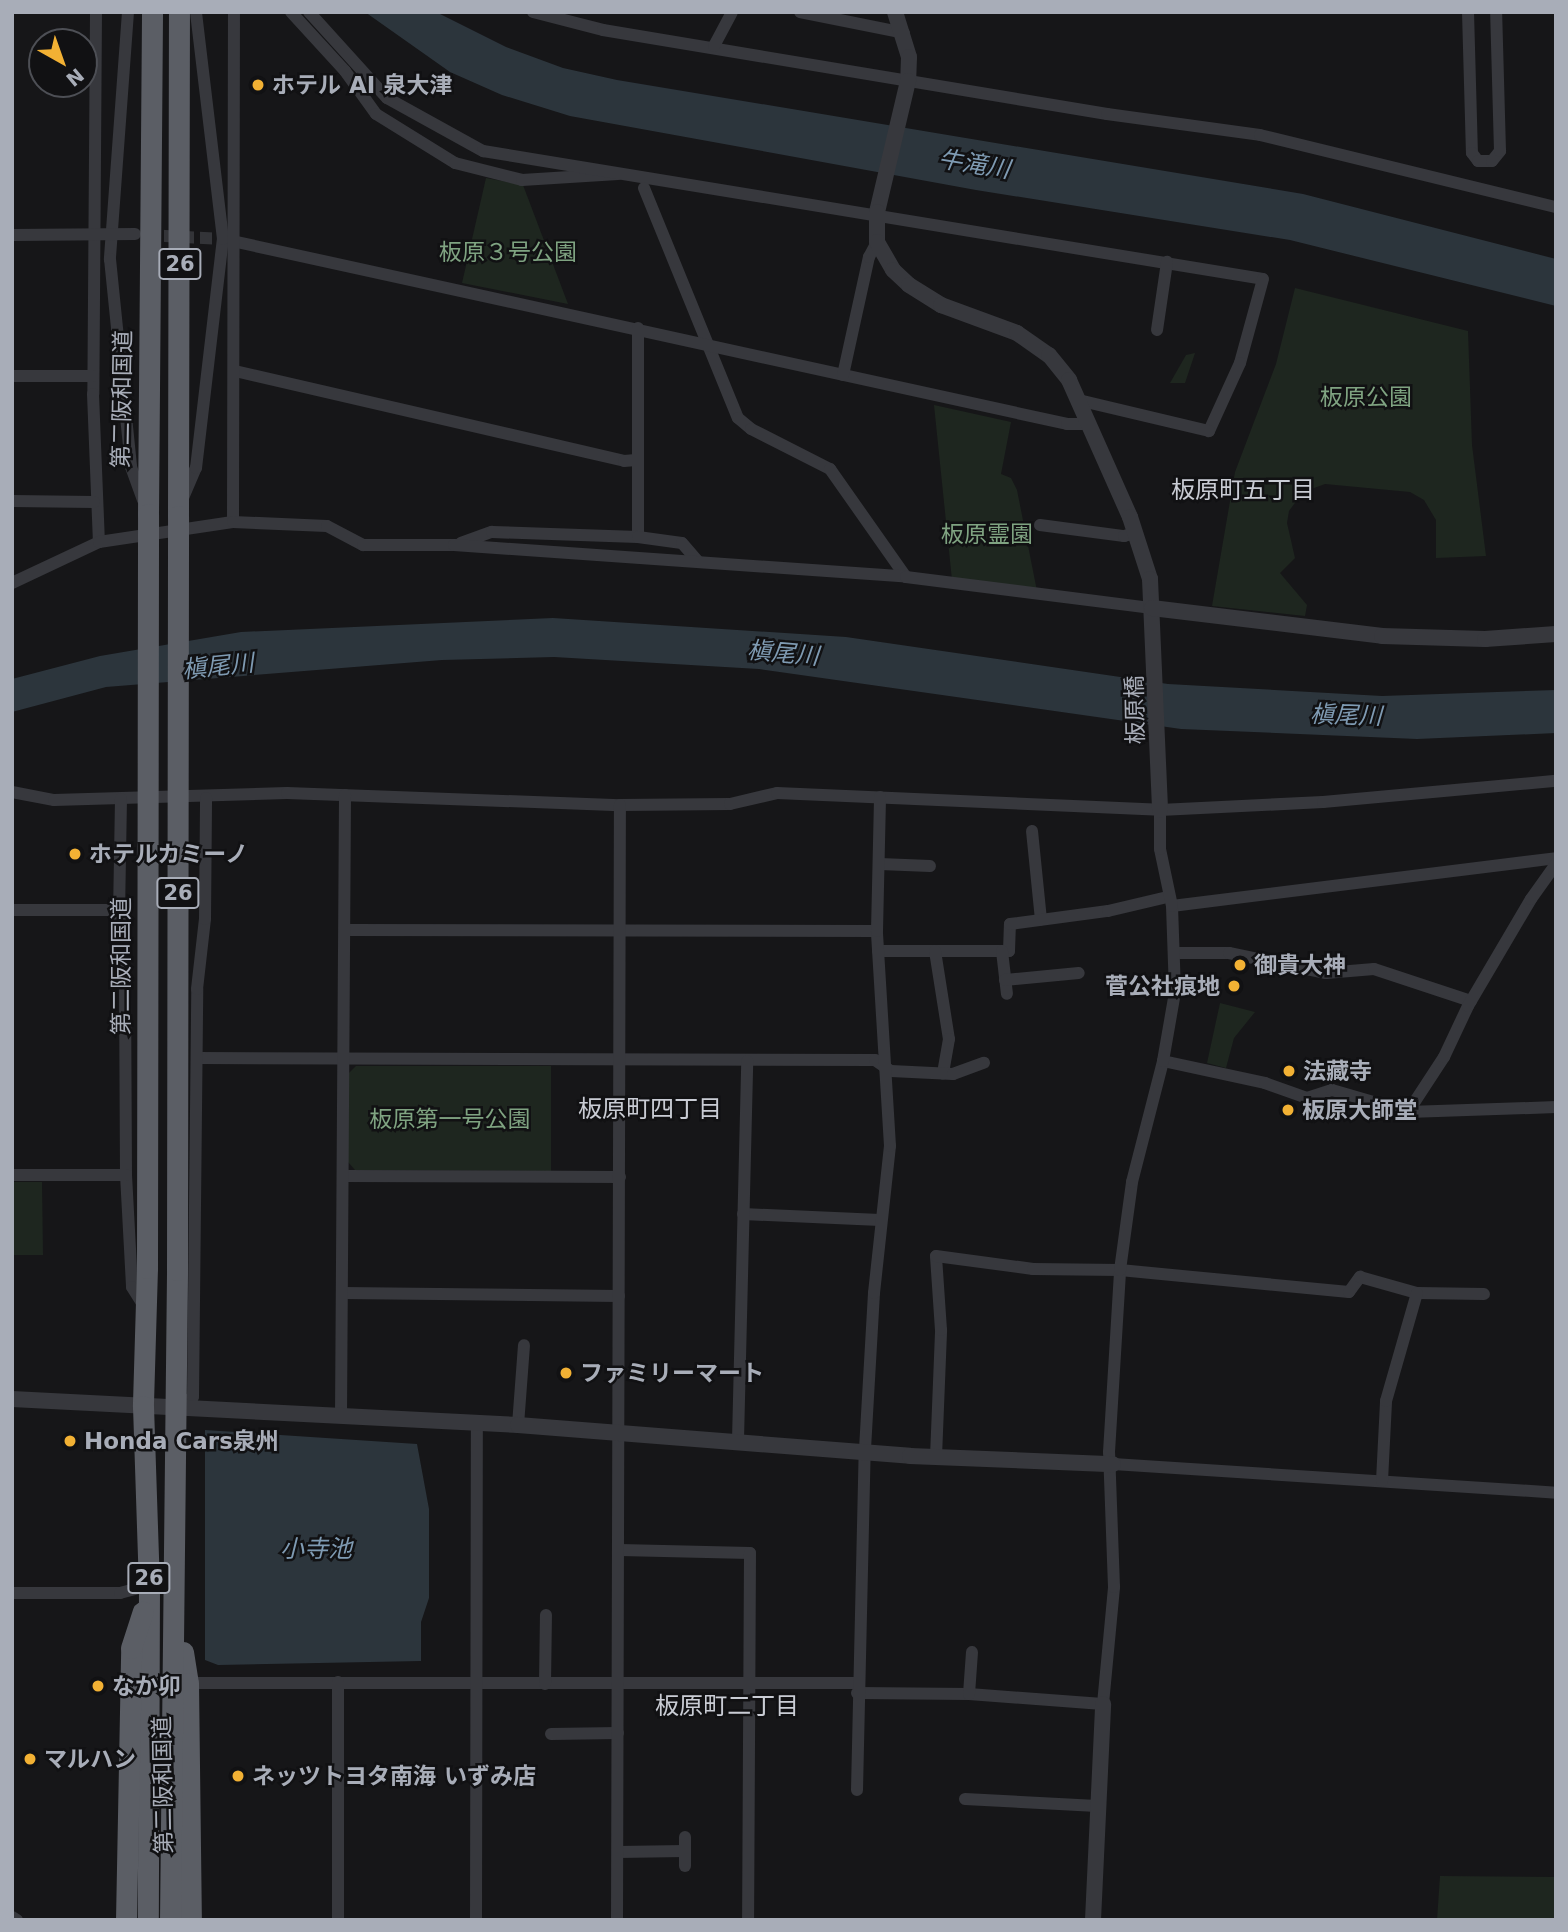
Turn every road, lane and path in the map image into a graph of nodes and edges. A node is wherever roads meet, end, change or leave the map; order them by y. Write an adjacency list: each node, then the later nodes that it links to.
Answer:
1 (96, 12): 24 (street)
2 (128, 12): 24 (street)
3 (152, 12): 41 (highway, 第二阪和国道 / 26)
4 (179, 12): 40 (highway, 第二阪和国道 / 26)
5 (196, 12): 25 (street)
6 (234, 12): 25 (street)
7 (291, 12): 18 (street)
8 (309, 12): 18 (street)
9 (533, 12): 16 (street)
10 (732, 12): 16 (street)
11 (800, 12): 15 (street)
12 (895, 12): 15 (street)
13 (1468, 12): 14 (street)
14 (1496, 12)
15 (904, 33): 17 (street)
16 (714, 46): 17 (street)
17 (907, 86): 20 (street); 21 (street)
18 (625, 172): 21 (street)
19 (643, 188): 30 (street)
20 (1556, 207)
21 (877, 212): 26 (street); 27 (street)
22 (135, 234): 24 (street)
23 (12, 235): 24 (street)
24 (103, 235): 34 (street); 41 (street)
25 (229, 239): 28 (street); 31 (street); 40 (street)
26 (877, 242): 32 (street); 35 (street, 板原橋)
27 (1167, 262): 29 (street); 35 (street)
28 (638, 328): 30 (street); 37 (street)
29 (1157, 330)
30 (706, 344): 32 (street); 51 (street)
31 (235, 371): 37 (street); 43 (street)
32 (843, 374): 36 (street)
33 (12, 376): 34 (street)
34 (93, 376): 39 (street)
35 (1078, 400): 36 (street, 板原橋)
36 (1089, 424): 46 (street, 板原橋)
37 (636, 460): 47 (street)
38 (12, 501): 39 (street)
39 (94, 502): 48 (street)
40 (179, 510): 108 (highway, 第二阪和国道 / 26, bridge)
41 (147, 512): 104 (highway, 第二阪和国道 / 26, bridge)
42 (1055, 512): 45 (street)
43 (233, 522): 48 (street); 49 (street)
44 (1040, 525): 45 (street)
45 (1054, 527): 46 (street)
46 (1135, 533): 53 (street, 板原橋)
47 (638, 537): 49 (street); 50 (street)
48 (99, 541): 52 (street)
49 (454, 545): 50 (street)
50 (697, 560): 51 (street)
51 (906, 577): 53 (street)
52 (12, 583)
53 (1152, 608): 54 (street); 62 (street, 板原橋)
54 (1556, 634)
55 (1556, 781): 62 (street)
56 (12, 792): 60 (street)
57 (345, 796): 59 (street); 61 (street); 72 (street)
58 (880, 797): 61 (street); 62 (street); 65 (street)
59 (206, 798): 60 (street); 83 (street)
60 (121, 800): 70 (street)
61 (620, 806): 73 (street)
62 (1160, 810): 68 (street)
63 (1031, 831): 71 (street)
64 (1556, 858): 68 (street)
65 (880, 864): 67 (street); 74 (street)
66 (1556, 864): 82 (street)
67 (930, 866)
68 (1169, 901): 71 (street); 78 (street)
69 (12, 910): 70 (street)
70 (119, 910): 94 (street)
71 (1041, 920): 77 (street)
72 (345, 930): 73 (street); 84 (street)
73 (621, 931): 74 (street); 85 (street)
74 (877, 931): 75 (street)
75 (878, 951): 76 (street); 89 (street)
76 (935, 951): 77 (street); 90 (street)
77 (1002, 951): 80 (street)
78 (1174, 953): 82 (street); 87 (street)
79 (1079, 973): 80 (street)
80 (1005, 980): 81 (street)
81 (1007, 994)
82 (1471, 1001): 92 (street)
83 (197, 1059): 84 (street); 108 (street)
84 (342, 1059): 85 (street); 95 (street)
85 (620, 1061): 86 (street); 96 (street)
86 (747, 1061): 89 (street); 97 (street)
87 (1163, 1061): 92 (street); 99 (street)
88 (984, 1063): 90 (street)
89 (884, 1066): 90 (street); 98 (street)
90 (943, 1073)
91 (1556, 1107): 92 (street)
92 (1408, 1112)
93 (12, 1175): 94 (street)
94 (126, 1175): 104 (street)
95 (344, 1176): 96 (street); 100 (street)
96 (620, 1177): 103 (street)
97 (743, 1214): 98 (street); 113 (street)
98 (880, 1220): 114 (street)
99 (1120, 1270): 101 (street); 115 (street); 116 (street)
100 (343, 1293): 103 (street); 109 (street)
101 (1416, 1293): 102 (street); 117 (street)
102 (1484, 1294)
103 (619, 1296): 112 (street)
104 (146, 1310): 107 (highway, 第二阪和国道 / 26)
105 (524, 1345): 111 (street)
106 (12, 1399): 107 (street)
107 (143, 1406): 108 (street); 120 (highway, 第二阪和国道 / 26)
108 (177, 1406): 109 (street); 122 (highway, 第二阪和国道 / 26)
109 (341, 1416): 110 (street)
110 (477, 1423): 111 (street); 127 (street)
111 (518, 1425): 112 (street)
112 (621, 1433): 113 (street); 119 (street)
113 (738, 1440): 114 (street)
114 (865, 1449): 115 (street); 131 (street)
115 (936, 1457): 116 (street)
116 (1113, 1464): 117 (street); 133 (street)
117 (1382, 1481): 118 (street)
118 (1556, 1493)
119 (620, 1550): 129 (street); 130 (street)
120 (149, 1589): 121 (street); 136 (highway, 第二阪和国道 / 26); 146 (highway, 26)
121 (12, 1593)
122 (176, 1609): 126 (highway, 第二阪和国道 / 26); 136 (highway, 第二阪和国道 / 26)
123 (546, 1615): 128 (street)
124 (972, 1652): 132 (street)
125 (338, 1682): 126 (street); 127 (street); 150 (street)
126 (188, 1683): 149 (highway, 第二阪和国道 / 26)
127 (477, 1683): 128 (street); 151 (street)
128 (545, 1684): 130 (street)
129 (749, 1685): 130 (street); 131 (street); 153 (street)
130 (619, 1686): 134 (street)
131 (857, 1688): 132 (street); 137 (street)
132 (969, 1694): 133 (street)
133 (1103, 1704): 139 (street)
134 (618, 1733): 135 (street); 142 (street)
135 (551, 1734)
136 (160, 1751): 147 (highway, 第二阪和国道 / 26); 148 (highway, 第二阪和国道 / 26)
137 (857, 1790)
138 (965, 1799): 139 (street)
139 (1097, 1806): 154 (street)
140 (685, 1838): 141 (street)
141 (685, 1851): 142 (street); 143 (street)
142 (618, 1852): 152 (street)
143 (685, 1866)
144 (12, 1917): 145 (street)
145 (17, 1920)
146 (126, 1920)
147 (148, 1920)
148 (170, 1920)
149 (191, 1920)
150 (338, 1920)
151 (476, 1920)
152 (617, 1920)
153 (748, 1920)
154 (1093, 1920)

